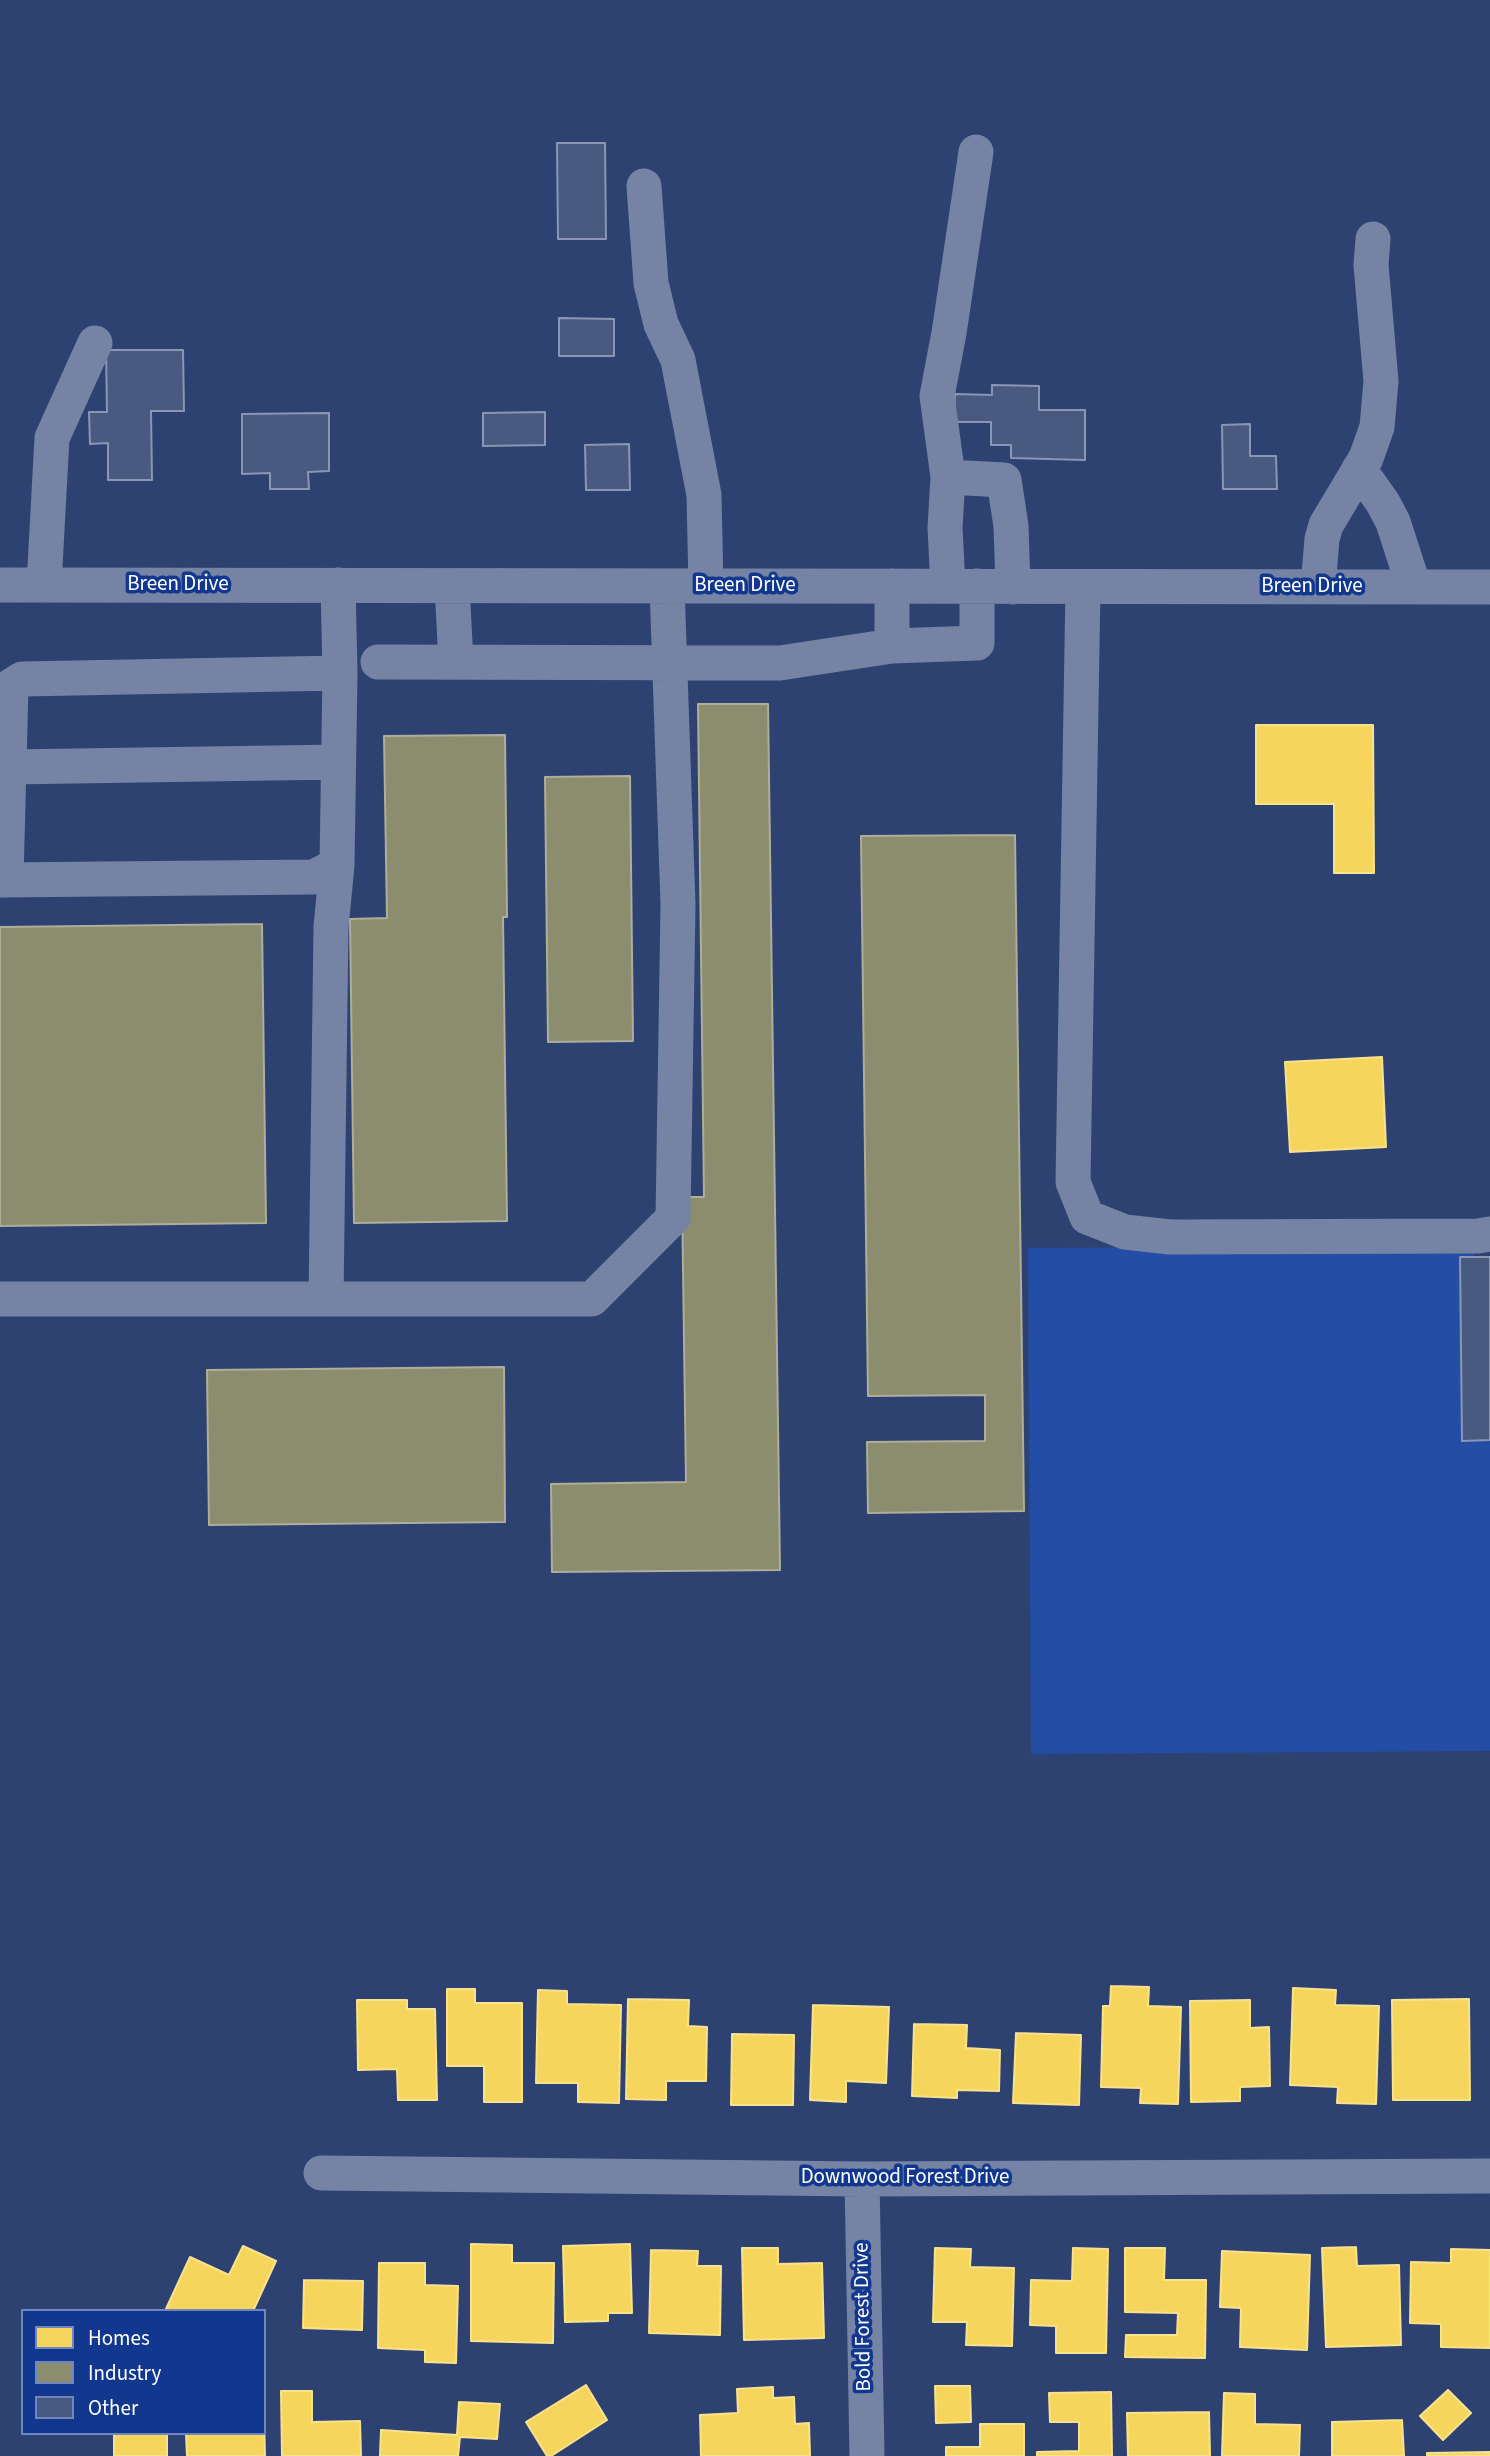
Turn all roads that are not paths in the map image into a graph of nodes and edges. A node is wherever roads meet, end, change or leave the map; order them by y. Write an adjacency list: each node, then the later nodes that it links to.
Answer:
1 (976, 152): 6 (street)
2 (644, 186): 12 (street)
3 (1373, 239): 5 (street)
4 (95, 342): 8 (street)
5 (1359, 469): 17 (street); 18 (street)
6 (948, 477): 14 (street); 15 (street)
7 (0, 585): 8 (street, Breen Drive)
8 (44, 585): 9 (street, Breen Drive)
9 (338, 585): 10 (street, Breen Drive); 24 (street)
10 (452, 586): 11 (street, Breen Drive); 22 (street)
11 (667, 586): 12 (street, Breen Drive); 23 (street)
12 (706, 586): 13 (street, Breen Drive)
13 (892, 586): 14 (street, Breen Drive); 20 (street)
14 (963, 586): 15 (street, Breen Drive); 20 (street)
15 (1013, 587): 16 (street, Breen Drive)
16 (1083, 587): 17 (street, Breen Drive); 29 (street)
17 (1318, 587): 18 (street, Breen Drive)
18 (1414, 587): 19 (street, Breen Drive)
19 (1490, 587)
20 (892, 646): 23 (street)
21 (378, 662): 22 (street)
22 (456, 662): 23 (street)
23 (668, 662): 31 (street)
24 (340, 673): 25 (street); 26 (street)
25 (338, 762): 26 (street); 27 (street)
26 (9, 766): 28 (street)
27 (337, 865): 28 (street); 31 (street)
28 (3, 880)
29 (1490, 1234)
30 (0, 1298): 31 (street)
31 (326, 1300)
32 (321, 2173): 34 (street, Downwood Forest Drive)
33 (1490, 2176): 34 (street, Downwood Forest Drive)
34 (862, 2179): 35 (street, Bold Forest Drive)
35 (867, 2456)

